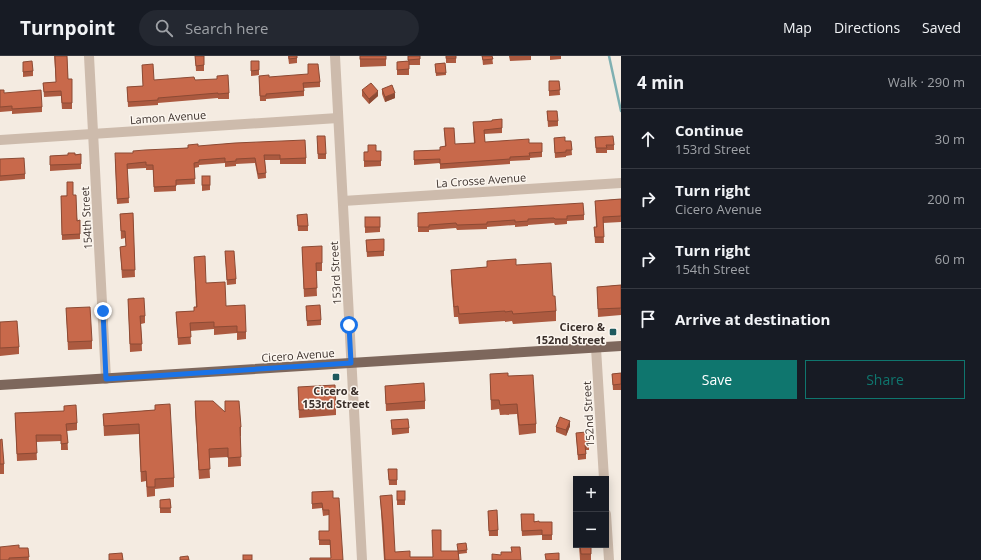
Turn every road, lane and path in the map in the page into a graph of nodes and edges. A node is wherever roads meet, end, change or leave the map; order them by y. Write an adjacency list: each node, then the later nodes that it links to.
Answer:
1 (89, 56): 4 (street, 154th Street)
2 (335, 56): 3 (street, 153rd Street)
3 (338, 118): 4 (street, Lamon Avenue); 7 (street, 153rd Street)
4 (93, 134): 5 (street, Lamon Avenue); 11 (street, 154th Street)
5 (0, 140)
6 (621, 183): 7 (street, La Crosse Avenue)
7 (343, 201): 10 (street, 153rd Street)
8 (621, 346): 9 (main road, Cicero Avenue)
9 (596, 348): 10 (main road, Cicero Avenue); 13 (street, 152nd Street)
10 (351, 363): 11 (main road, Cicero Avenue); 15 (street, 153rd Street)
11 (106, 379): 12 (main road, Cicero Avenue)
12 (0, 386)
13 (604, 476)
14 (608, 548): 16 (street)
15 (362, 560)
16 (609, 560)

